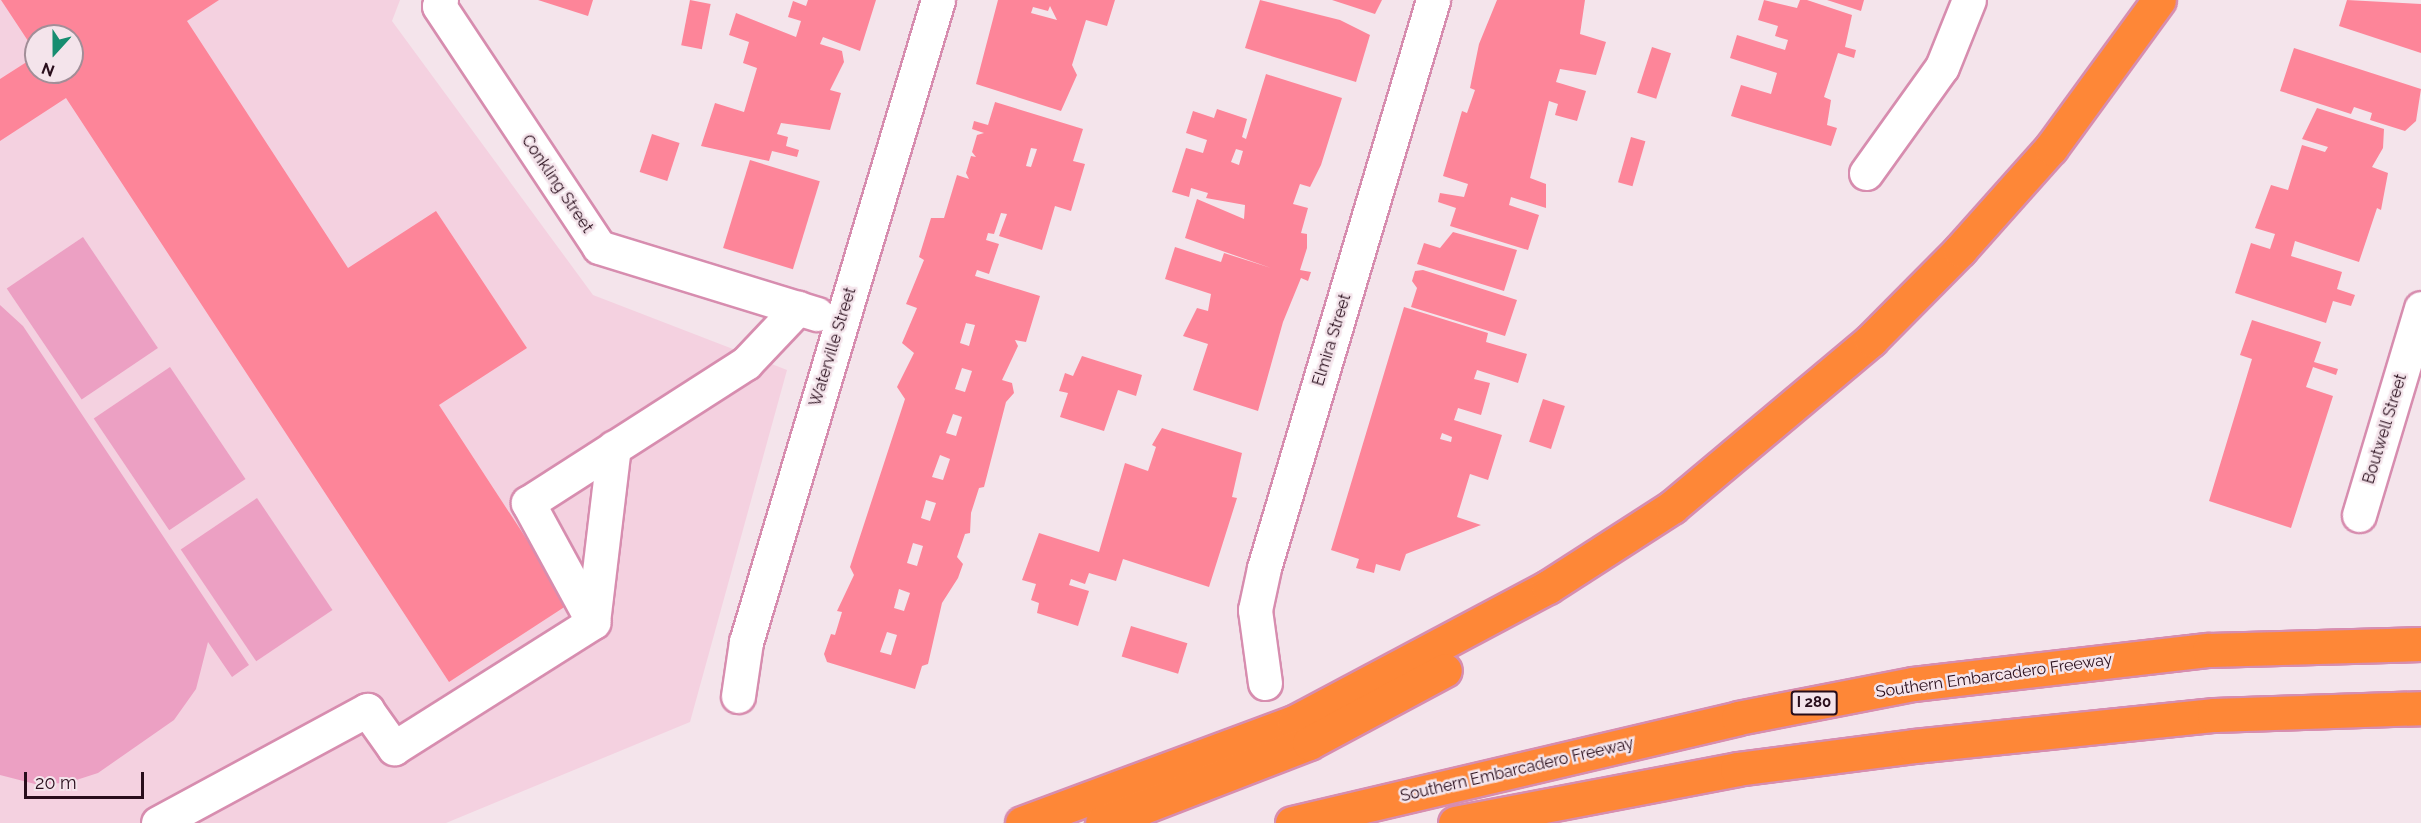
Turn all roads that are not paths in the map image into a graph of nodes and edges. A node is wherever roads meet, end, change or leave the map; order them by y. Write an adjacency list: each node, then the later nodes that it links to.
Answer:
1 (441, 0): 8 (street, Conkling Street)
2 (938, 0): 10 (street, Waterville Street)
3 (1433, 0): 15 (street, Elmira Street)
4 (1970, 0): 7 (street)
5 (2159, 0): 19 (highway)
6 (2179, 0): 20 (highway)
7 (1866, 173)
8 (798, 308): 10 (street, Conkling Street); 11 (street)
9 (2421, 308): 12 (street, Boutwell Street)
10 (841, 321): 16 (street, Waterville Street)
11 (614, 447): 13 (street); 13 (street)
12 (2359, 515)
13 (593, 622): 18 (street)
14 (2421, 644): 21 (highway, Southern Embarcadero Freeway / I 280)
15 (1264, 683)
16 (738, 696)
17 (2421, 708): 22 (highway)
18 (158, 823)
19 (1022, 823)
20 (1102, 823)
21 (1292, 823)
22 (1455, 823)

